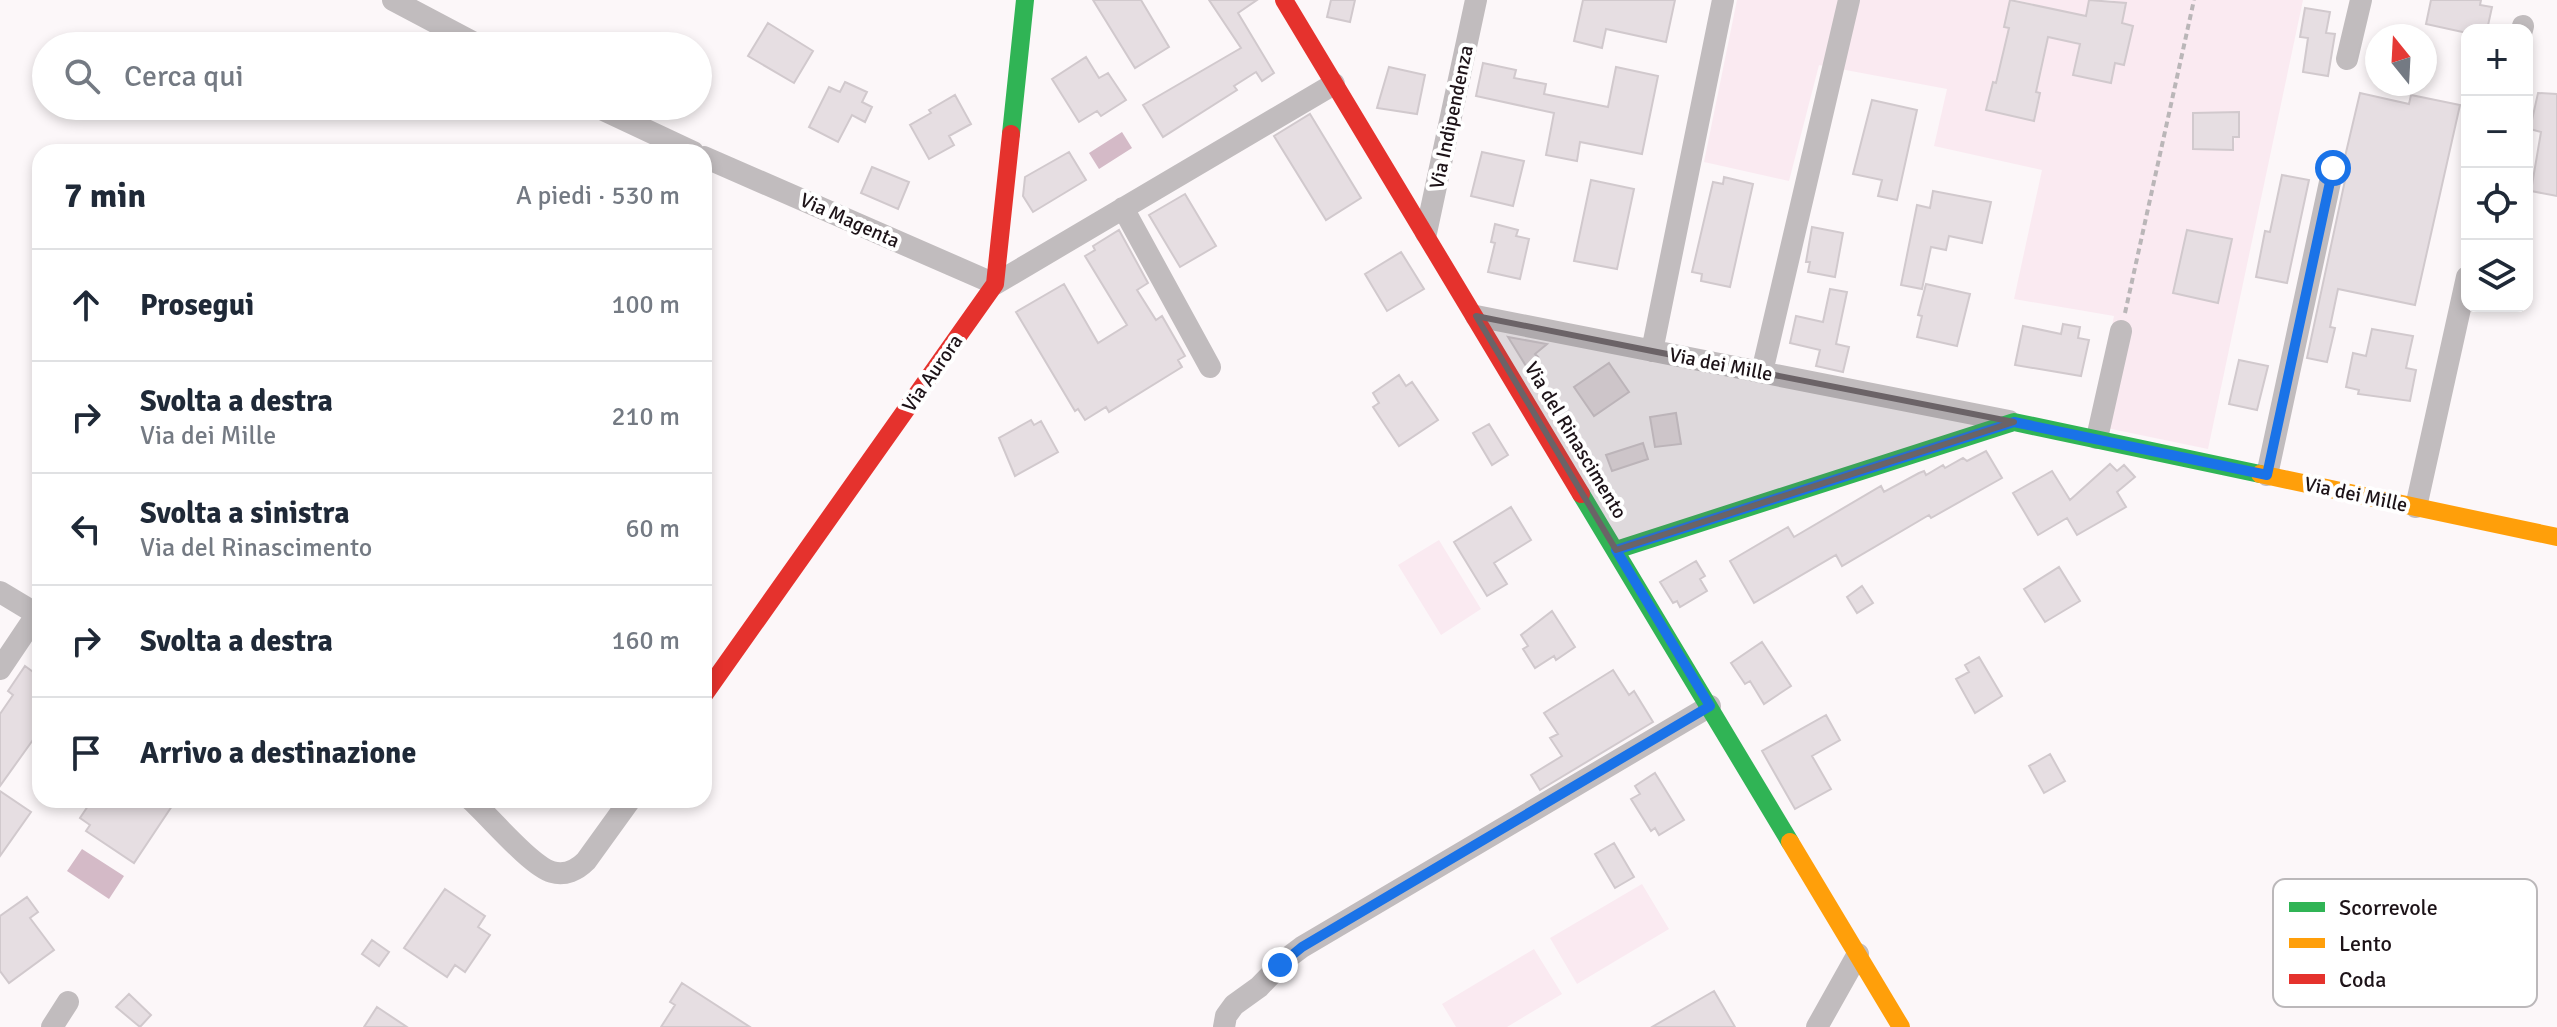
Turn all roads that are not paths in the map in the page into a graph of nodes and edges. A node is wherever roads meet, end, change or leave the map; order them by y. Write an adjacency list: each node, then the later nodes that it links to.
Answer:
1 (393, 0): 8 (street)
2 (1025, 0): 17 (street, Via Aurora)
3 (1284, 0): 10 (street, Via del Rinascimento)
4 (1476, 0): 16 (street, Via Indipendenza)
5 (1723, 0): 21 (street)
6 (1849, 0): 23 (street)
7 (2361, 0): 9 (street)
8 (454, 32)
9 (2347, 59)
10 (1334, 84): 15 (street); 16 (street, Via del Rinascimento)
11 (625, 120): 12 (street)
12 (676, 144)
13 (712, 160): 17 (street, Via Magenta)
14 (2333, 168): 26 (street)
15 (1123, 208): 17 (street); 22 (street)
16 (1426, 233): 19 (street, Via del Rinascimento)
17 (995, 284): 34 (street, Via Aurora)
18 (2461, 304): 27 (street)
19 (1476, 316): 21 (street, Via dei Mille); 29 (street, Via del Rinascimento)
20 (2121, 331): 25 (street)
21 (1652, 351): 23 (street, Via dei Mille)
22 (1210, 367)
23 (1762, 372): 24 (street, Via dei Mille)
24 (2014, 422): 25 (street, Via dei Mille); 29 (street, Via dei Mille)
25 (2097, 438): 26 (street, Via dei Mille)
26 (2267, 475): 27 (street, Via dei Mille)
27 (2416, 507): 28 (street, Via dei Mille)
28 (2557, 537)
29 (1616, 550): 35 (street, Via del Rinascimento)
30 (0, 592): 31 (street)
31 (32, 611)
32 (32, 624): 33 (street)
33 (0, 669)
34 (712, 684)
35 (1710, 706): 38 (street, Via del Rinascimento); 41 (street)
36 (479, 808): 37 (street)
37 (624, 808)
38 (1858, 954): 42 (street); 43 (street, Via del Rinascimento)
39 (68, 1002): 40 (street)
40 (52, 1027)
41 (1224, 1027)
42 (1817, 1027)
43 (1901, 1027)

